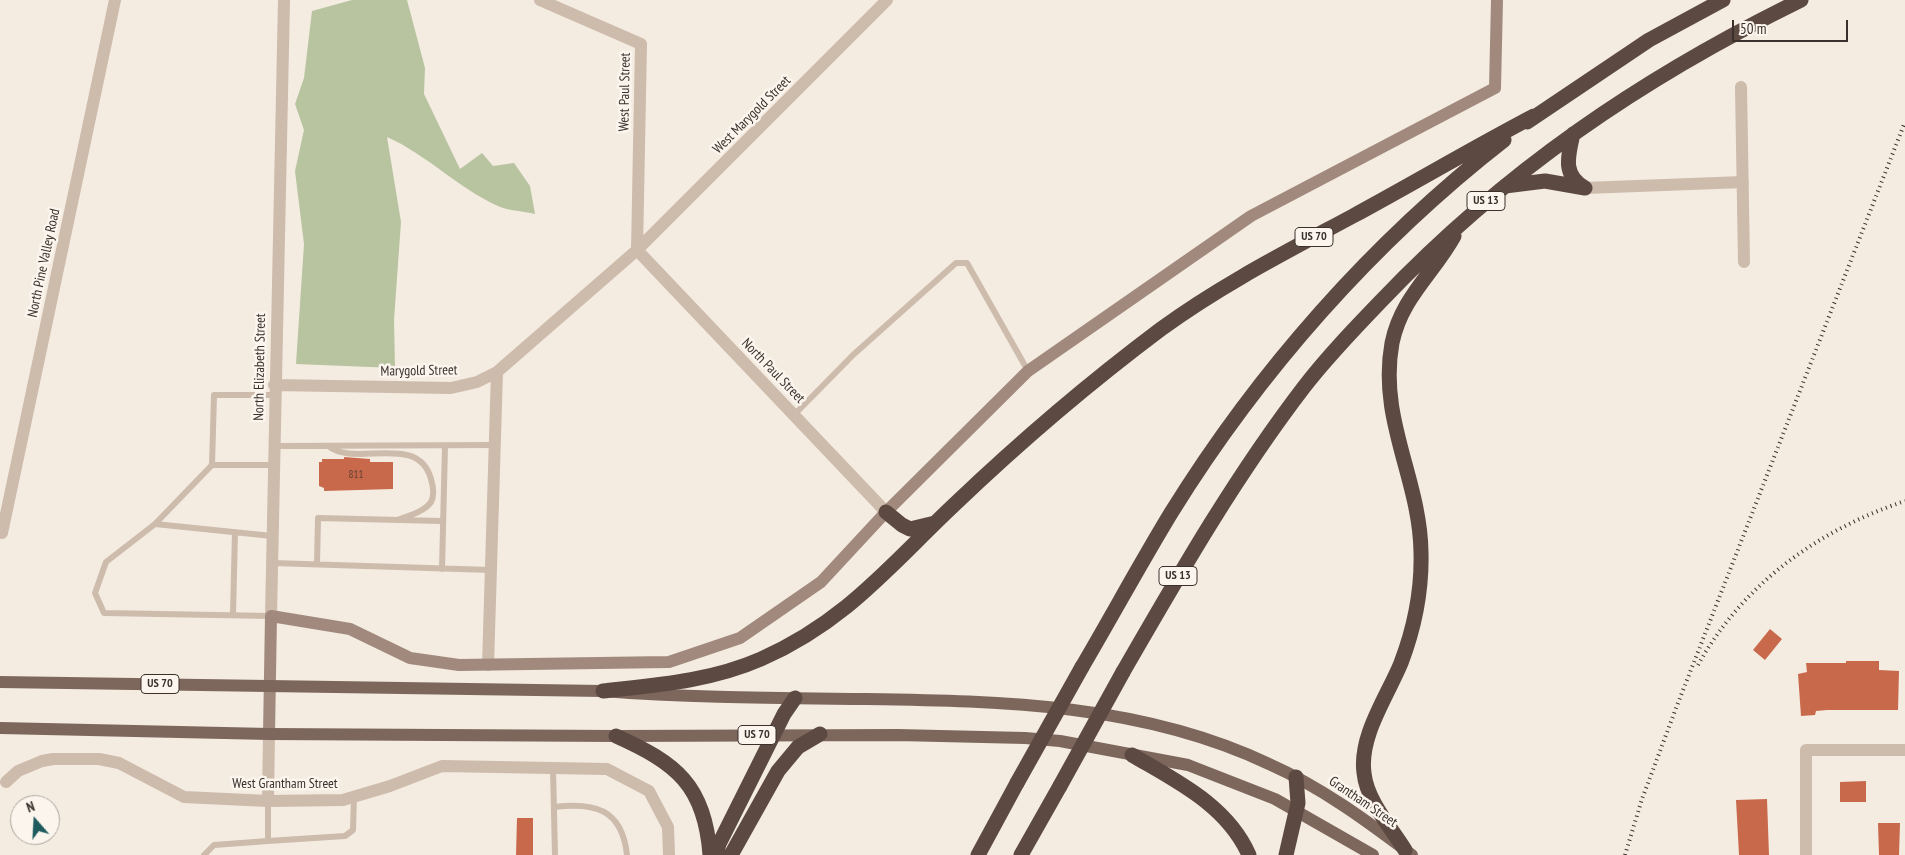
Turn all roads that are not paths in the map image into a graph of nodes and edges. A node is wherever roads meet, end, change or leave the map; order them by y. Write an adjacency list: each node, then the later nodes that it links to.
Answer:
1 (115, 0): 34 (street, North Pine Valley Road)
2 (278, 0): 3 (street)
3 (284, 0): 20 (street, North Elizabeth Street)
4 (540, 0): 16 (street, West Paul Street)
5 (887, 0): 16 (street, West Marygold Street)
6 (1497, 0): 18 (street)
7 (1723, 0): 10 (highway, US 13)
8 (1802, 0): 11 (highway, US 13)
9 (1741, 87): 12 (street)
10 (1534, 116): 31 (highway, US 70); 70 (highway, US 13, bridge)
11 (1573, 134): 13 (highway, US 13); 14 (highway)
12 (1743, 182): 14 (street); 17 (street)
13 (1504, 186): 14 (highway); 15 (highway, US 13)
14 (1585, 188)
15 (1463, 221): 62 (highway); 71 (highway, US 13, bridge)
16 (637, 250): 19 (street, Marygold Street); 21 (street, North Paul Street)
17 (1744, 262)
18 (1028, 371): 21 (lane); 28 (street)
19 (497, 372): 20 (street, Marygold Street); 22 (street)
20 (274, 390): 23 (street, North Elizabeth Street); 26 (lane)
21 (794, 415): 28 (street, North Paul Street)
22 (495, 445): 25 (lane); 39 (street)
23 (273, 446): 24 (lane); 27 (street, North Elizabeth Street)
24 (328, 446): 25 (lane); 29 (lane)
25 (445, 446): 30 (lane)
26 (212, 465): 27 (lane); 32 (lane)
27 (273, 465): 35 (street, North Elizabeth Street)
28 (886, 512): 31 (highway); 42 (street)
29 (397, 520): 30 (lane); 37 (lane)
30 (441, 521): 38 (lane)
31 (936, 522): 45 (highway)
32 (155, 524): 33 (lane); 40 (lane)
33 (235, 532): 35 (lane); 40 (lane)
34 (2, 533)
35 (272, 536): 36 (street, North Elizabeth Street)
36 (272, 563): 37 (lane); 41 (street, North Elizabeth Street)
37 (317, 564): 38 (lane)
38 (442, 568): 39 (lane)
39 (491, 570): 42 (street)
40 (233, 615): 41 (lane)
41 (271, 616): 42 (street); 44 (street, North Elizabeth Street)
42 (488, 665)
43 (0, 682): 44 (main road, US 70)
44 (268, 686): 45 (main road, US 70); 48 (street, North Elizabeth Street)
45 (603, 691): 46 (main road, Grantham Street)
46 (795, 698): 50 (highway); 55 (main road, Grantham Street)
47 (0, 728): 48 (main road, US 70)
48 (269, 734): 51 (main road, US 70); 58 (street)
49 (820, 734): 50 (main road, US 70); 53 (main road, US 70); 69 (highway)
50 (774, 735): 51 (main road, US 70); 68 (highway)
51 (616, 736): 67 (highway)
52 (1905, 750): 75 (street)
53 (1132, 755): 60 (main road); 72 (highway)
54 (553, 768): 57 (street, West Grantham Street); 59 (lane); 66 (street, West Grantham Street)
55 (1296, 777): 60 (highway); 62 (main road, Grantham Street)
56 (6, 782): 58 (street, West Grantham Street)
57 (354, 797): 58 (street, West Grantham Street); 61 (lane)
58 (268, 802): 61 (lane)
59 (554, 808): 64 (lane); 65 (lane)
60 (1297, 810): 73 (highway); 74 (main road)
61 (268, 841): 63 (lane)
62 (1408, 852)
63 (204, 855)
64 (555, 855)
65 (627, 855)
66 (669, 855)
67 (710, 855)
68 (716, 855)
69 (731, 855)
70 (978, 855)
71 (1021, 855)
72 (1249, 855)
73 (1286, 855)
74 (1374, 855)
75 (1806, 855)

